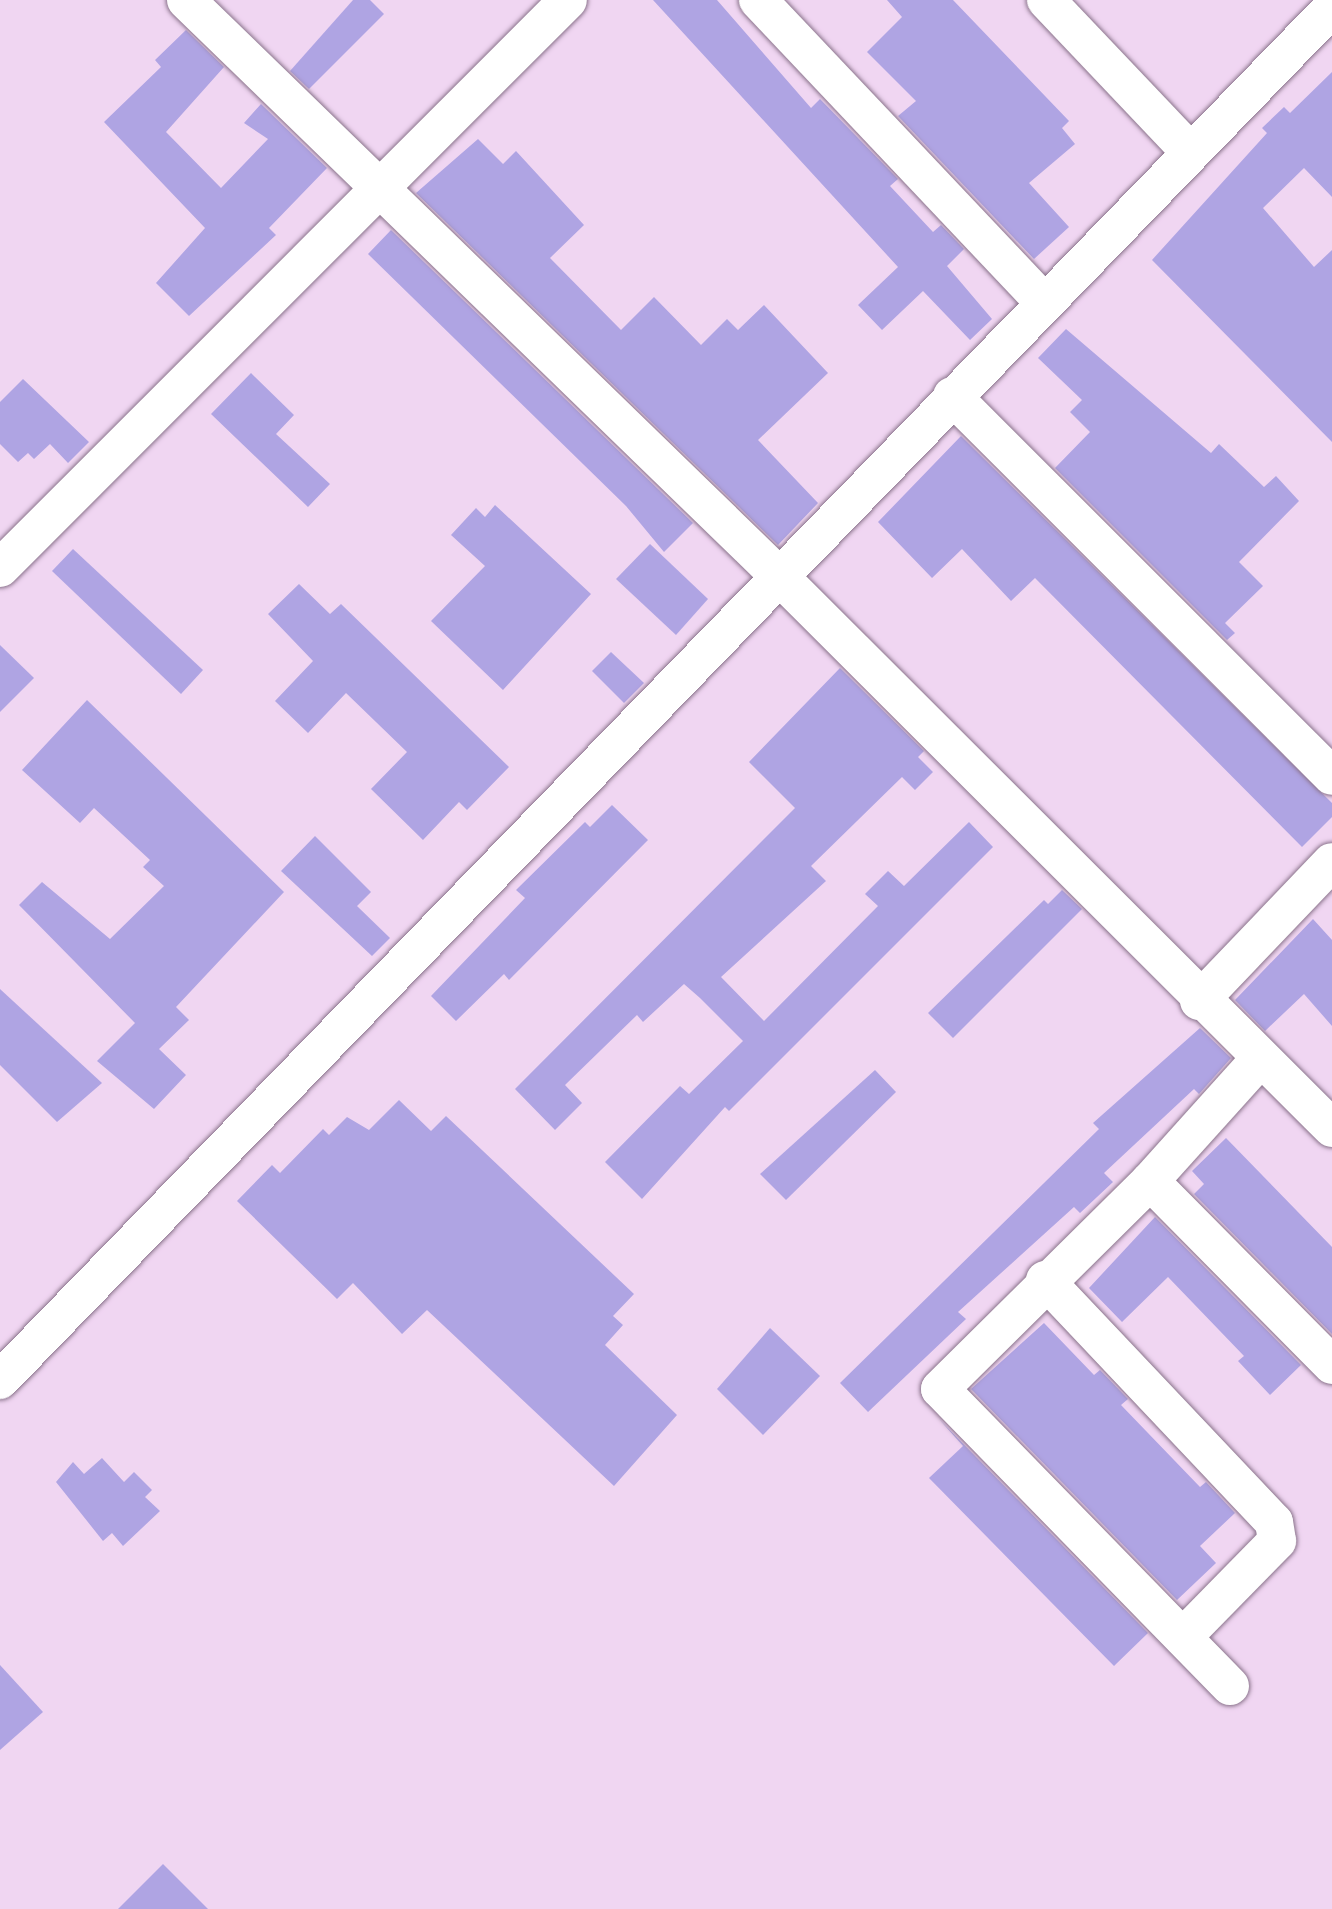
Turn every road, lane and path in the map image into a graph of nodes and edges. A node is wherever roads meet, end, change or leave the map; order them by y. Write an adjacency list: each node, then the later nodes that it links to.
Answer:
1 (186, 0): 7 (street)
2 (568, 0): 7 (street)
3 (758, 0): 8 (street)
4 (1046, 0): 6 (street)
5 (1332, 8): 6 (street)
6 (1190, 152): 8 (street)
7 (380, 187): 10 (street); 11 (street)
8 (1044, 302): 9 (street)
9 (952, 396): 11 (street); 12 (street)
10 (0, 568)
11 (777, 573): 14 (street); 20 (street)
12 (1332, 776)
13 (1332, 862): 14 (street)
14 (1199, 1001): 15 (street)
15 (1260, 1059): 16 (street); 17 (street)
16 (1332, 1128)
17 (1150, 1181): 18 (street); 19 (street)
18 (1045, 1280): 21 (street); 21 (street)
19 (1332, 1365)
20 (0, 1380)
21 (1183, 1637): 22 (street)
22 (1230, 1686)

